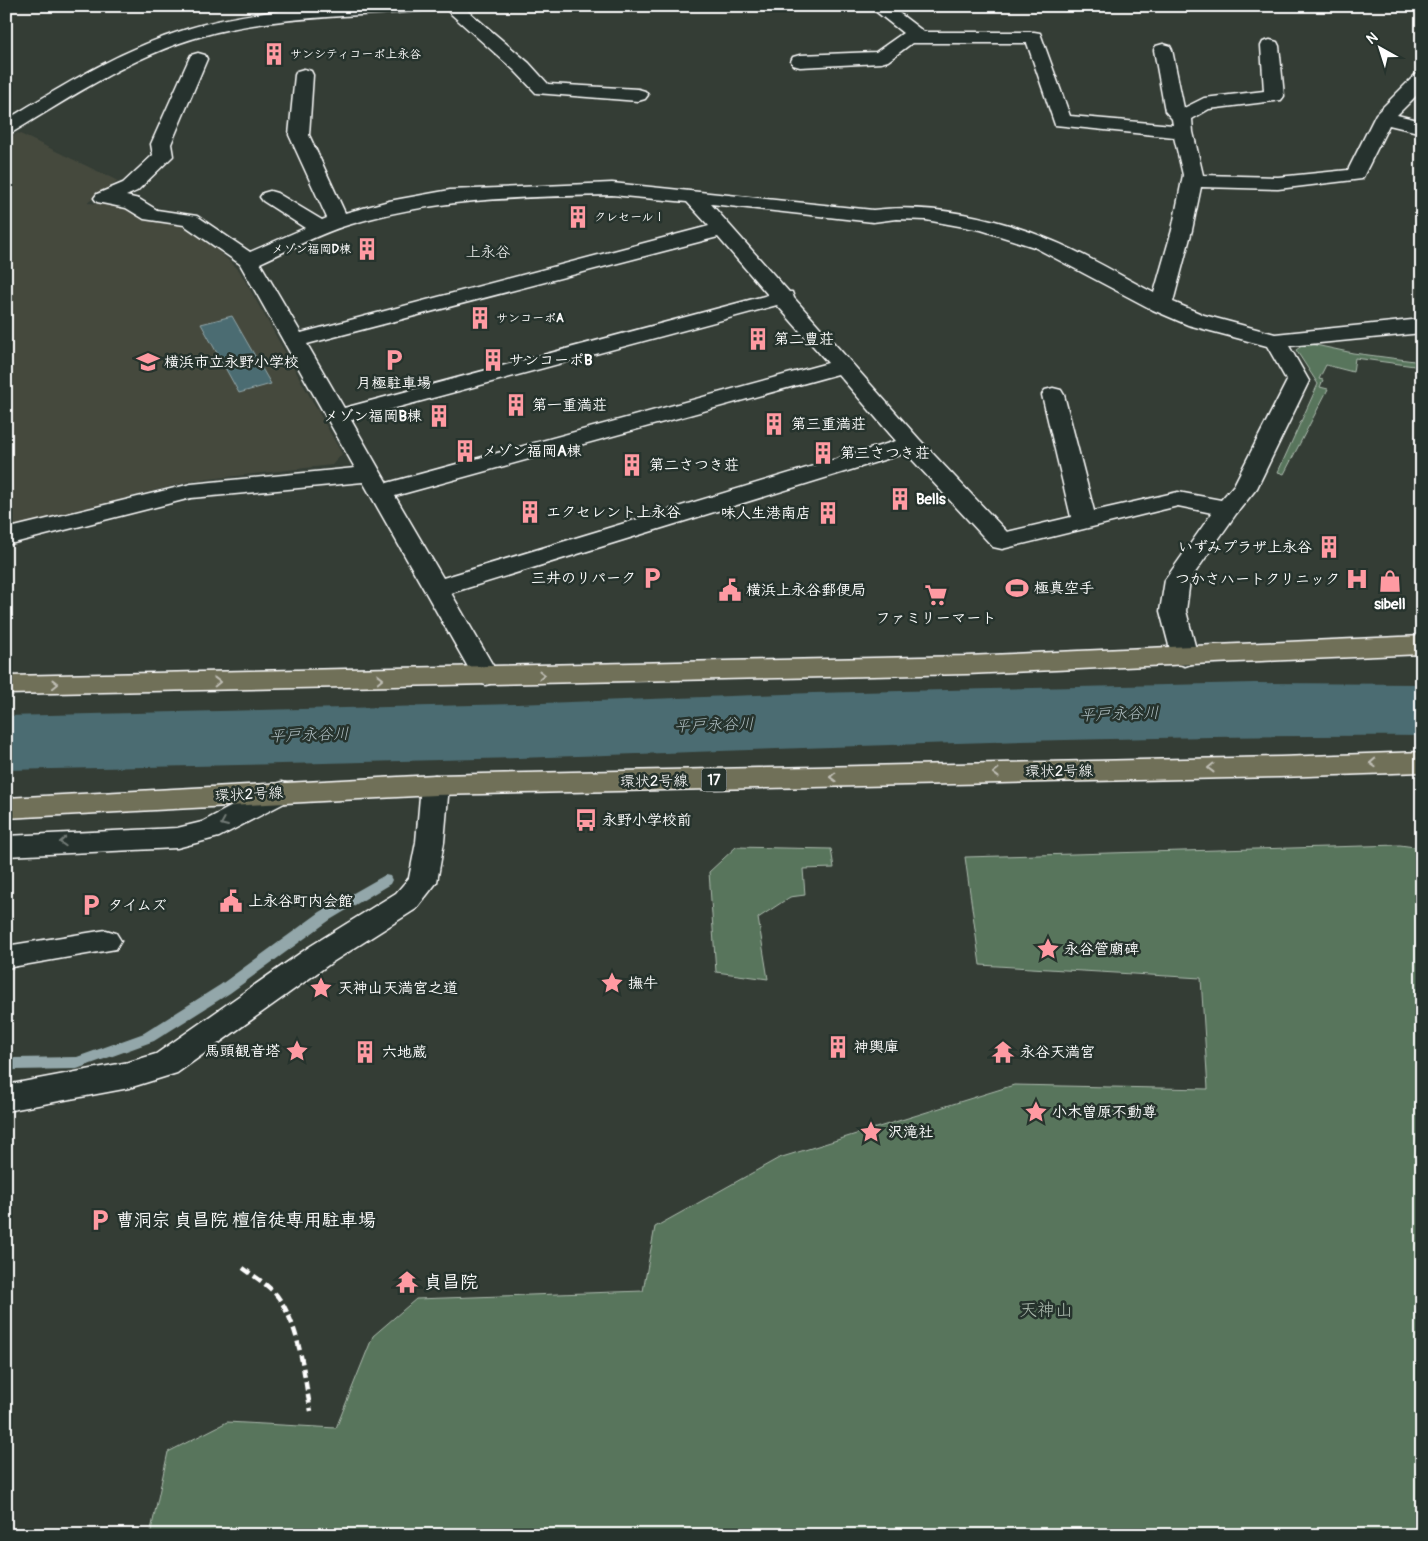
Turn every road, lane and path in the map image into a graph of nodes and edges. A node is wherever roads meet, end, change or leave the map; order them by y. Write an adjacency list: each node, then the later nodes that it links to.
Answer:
1 (420, 6): 15 (street)
2 (451, 6): 11 (street)
3 (878, 6): 4 (street)
4 (909, 38): 8 (street); 13 (street)
5 (1270, 46): 13 (street)
6 (1163, 50): 13 (street)
7 (198, 59): 21 (street)
8 (800, 61)
9 (304, 75): 19 (street)
10 (1422, 79): 12 (street)
11 (638, 95)
12 (1383, 118): 14 (street); 16 (street)
13 (1183, 125): 16 (street)
14 (1422, 127)
15 (6, 128)
16 (1192, 181): 23 (street)
17 (693, 196): 19 (street); 20 (street); 23 (street)
18 (270, 197): 19 (street)
19 (329, 224): 21 (street)
20 (722, 230): 22 (street); 25 (street)
21 (248, 260): 25 (street)
22 (784, 297): 27 (street); 29 (street)
23 (1160, 305): 26 (street)
24 (1422, 326): 26 (street)
25 (294, 341): 29 (street)
26 (1275, 341): 32 (street)
27 (843, 366): 30 (street); 31 (street)
28 (1053, 395): 33 (street)
29 (338, 417): 31 (street)
30 (910, 444): 33 (street); 35 (street)
31 (376, 483): 34 (street); 35 (street)
32 (1227, 509): 33 (street); 37 (street)
33 (1084, 521)
34 (6, 537)
35 (436, 589): 38 (street)
36 (1422, 646): 37 (main road)
37 (1185, 657): 38 (main road, one-way to 37)
38 (486, 676): 39 (main road, one-way to 38)
39 (6, 685)
40 (1422, 762): 41 (main road, 環状2号線 / 17, one-way to 41)
41 (435, 785): 42 (main road, 環状2号線 / 17); 47 (street)
42 (282, 792): 43 (main road, 環状2号線 / 17); 44 (street, one-way to 44)
43 (6, 808)
44 (6, 846)
45 (106, 941): 46 (street)
46 (6, 957)
47 (6, 1098)

